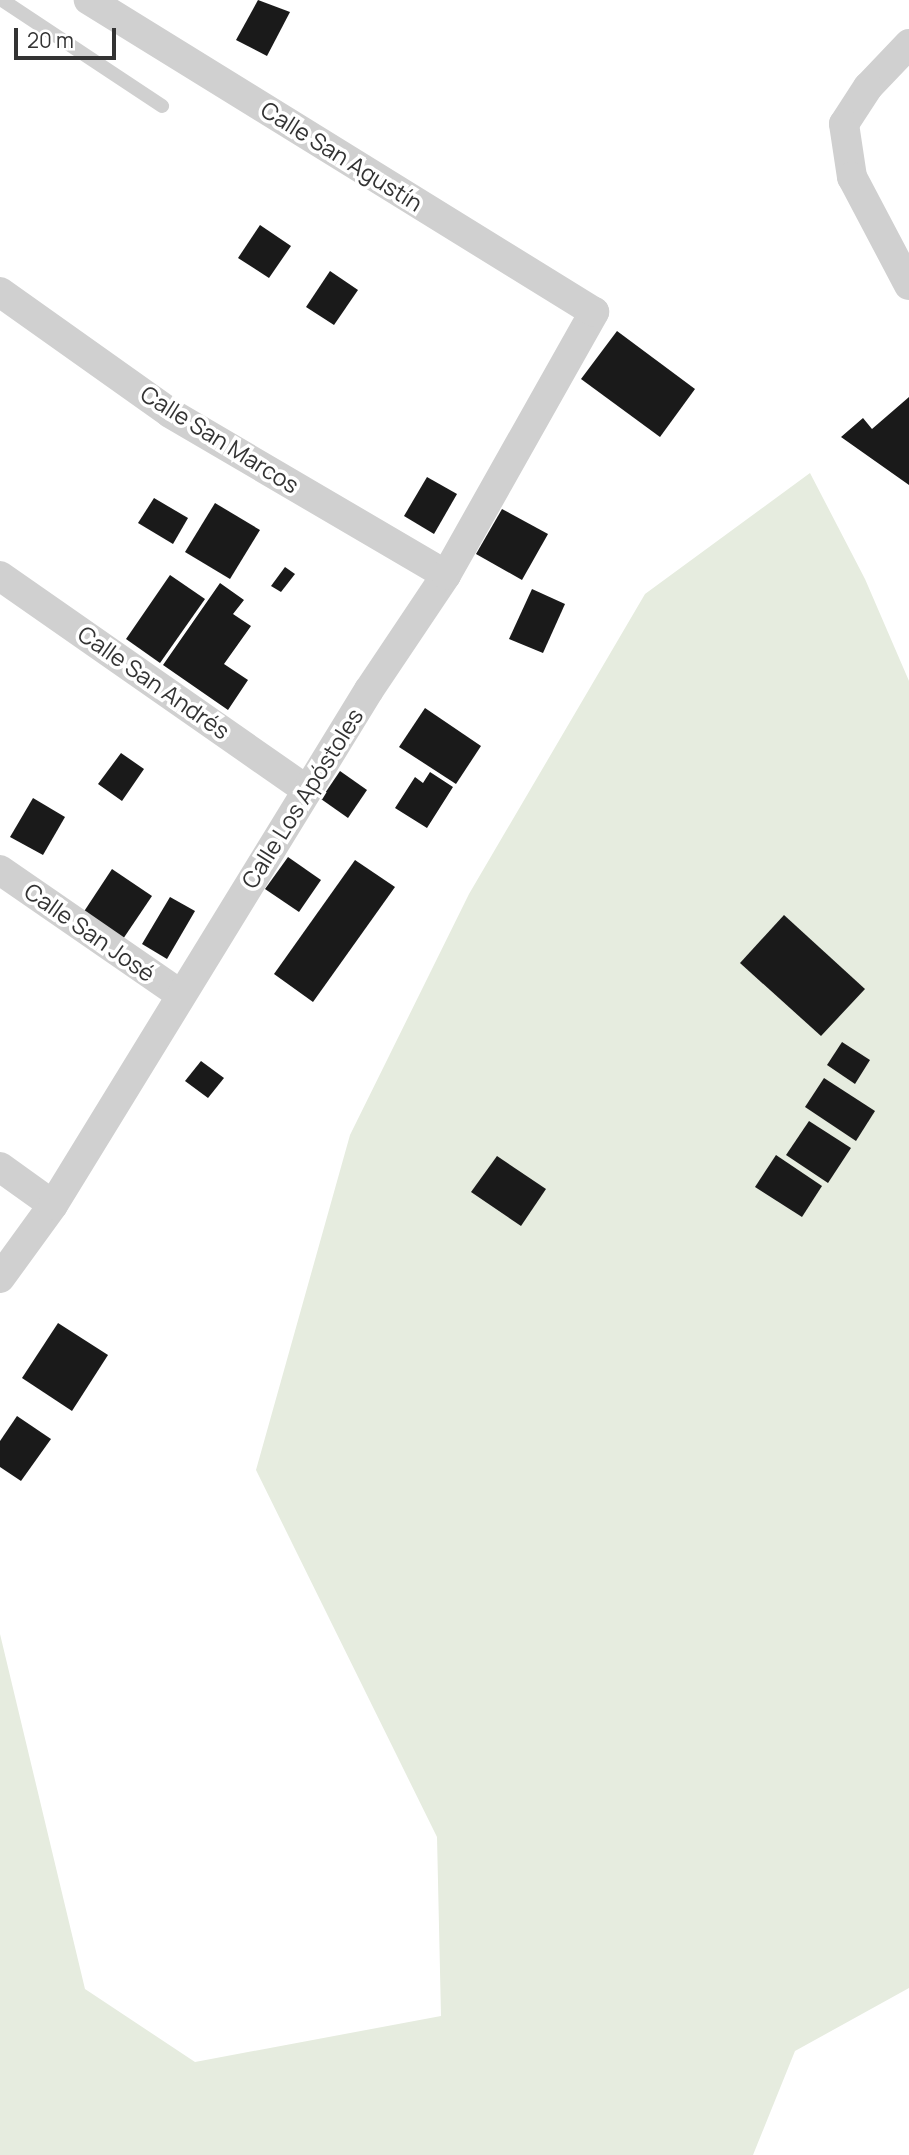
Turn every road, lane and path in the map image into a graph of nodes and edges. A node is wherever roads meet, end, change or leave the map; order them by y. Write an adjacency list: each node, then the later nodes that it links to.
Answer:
1 (2, 0): 4 (lane)
2 (89, 0): 7 (street, Calle San Agustín)
3 (909, 44): 5 (street)
4 (162, 106)
5 (909, 285)
6 (0, 292): 8 (street, Calle San Marcos)
7 (594, 312): 8 (street, Calle Los Apóstoles)
8 (446, 575): 10 (street, Calle Los Apóstoles)
9 (0, 576): 10 (street, Calle San Andrés)
10 (307, 790): 12 (street, Calle Los Apóstoles)
11 (0, 870): 12 (street, Calle San José)
12 (180, 994): 14 (street, Calle Los Apóstoles)
13 (0, 1167): 14 (street)
14 (52, 1205): 15 (street, Calle Los Apóstoles)
15 (0, 1278)

